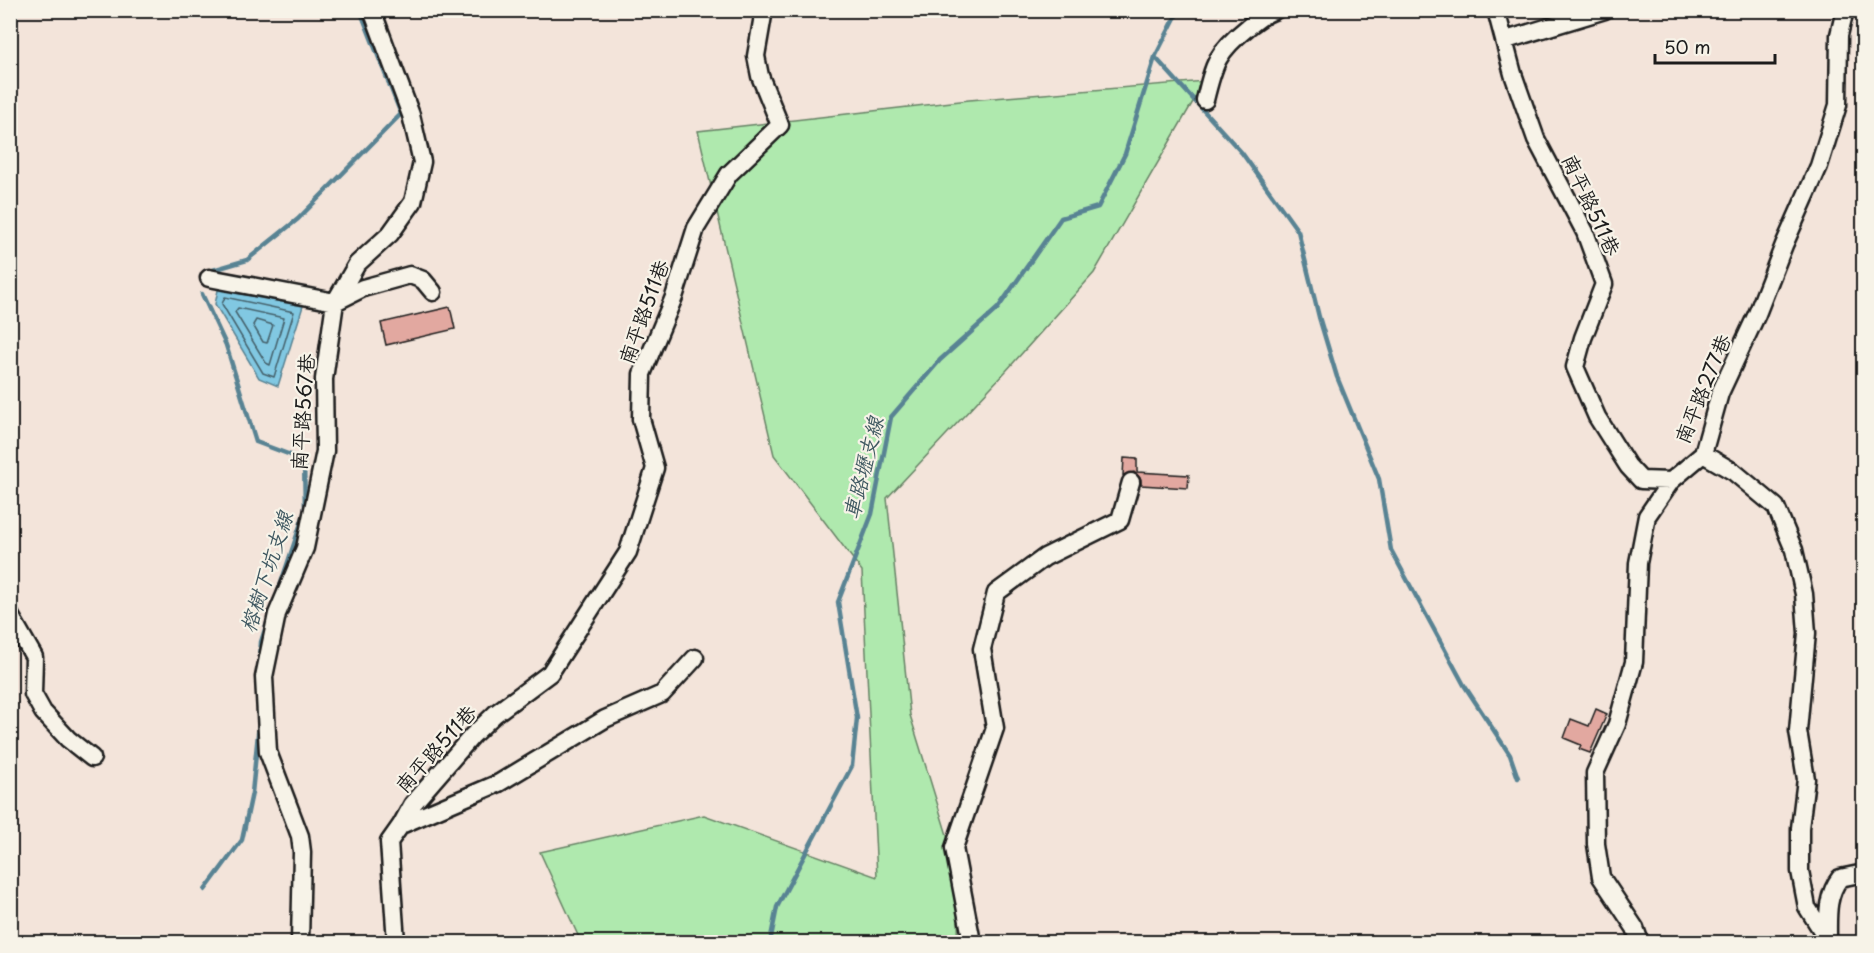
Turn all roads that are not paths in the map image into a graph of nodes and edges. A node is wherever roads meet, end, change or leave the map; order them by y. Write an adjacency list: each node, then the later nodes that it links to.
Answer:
1 (372, 10): 11 (lane, 南平路567巷)
2 (765, 10): 18 (lane, 南平路511巷)
3 (1276, 10): 8 (lane)
4 (1496, 10): 7 (lane, 南平路511巷)
5 (1605, 10): 7 (lane)
6 (1845, 10): 12 (lane, 南平路277巷)
7 (1506, 40): 13 (lane, 南平路511巷)
8 (1205, 100)
9 (209, 278): 11 (lane)
10 (433, 292): 11 (lane)
11 (335, 302): 21 (lane, 南平路567巷)
12 (1703, 454): 13 (lane, 南平路277巷); 20 (lane)
13 (1671, 481): 24 (lane, 南平路277巷)
14 (1131, 482): 23 (lane)
15 (10, 615): 17 (lane)
16 (695, 658): 18 (lane)
17 (92, 758)
18 (401, 825): 22 (lane)
19 (1863, 873): 20 (lane)
20 (1829, 941)
21 (300, 942)
22 (396, 942)
23 (972, 942)
24 (1640, 942)

